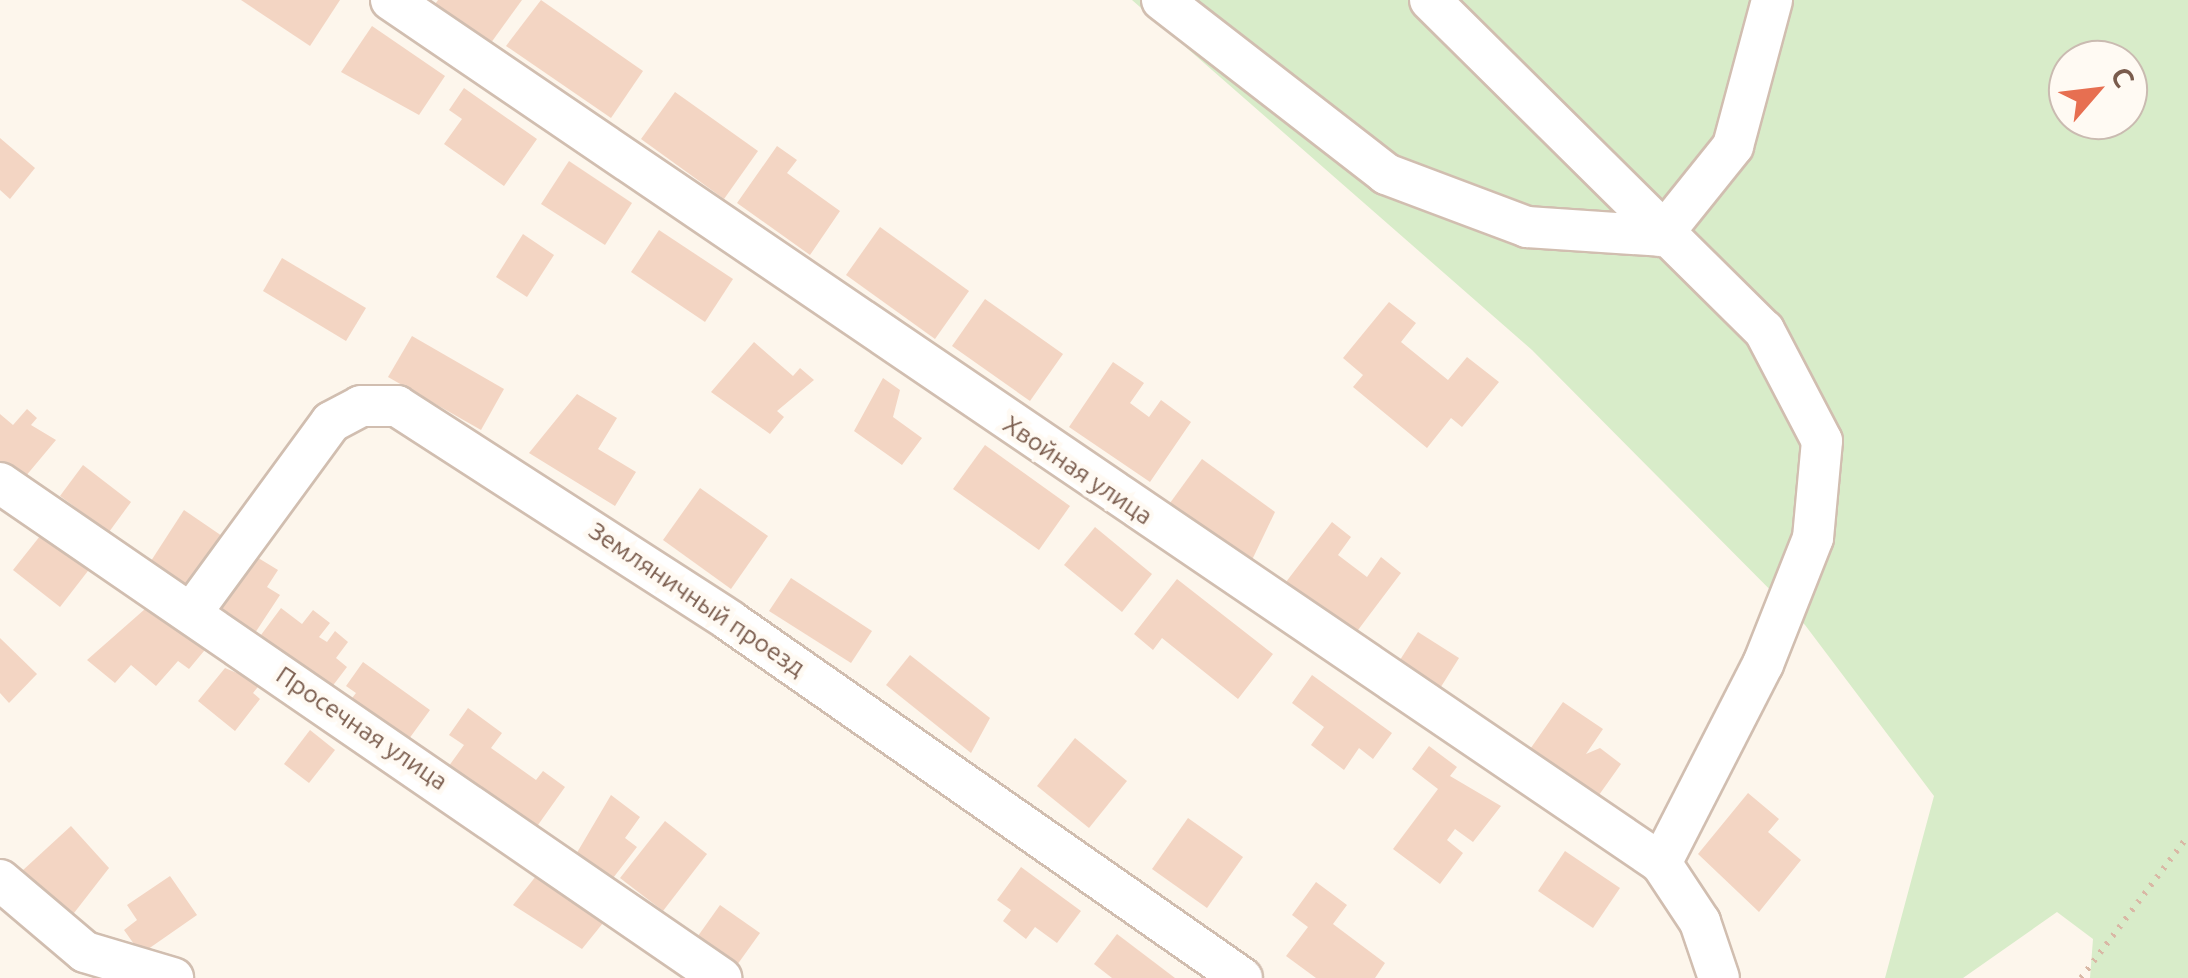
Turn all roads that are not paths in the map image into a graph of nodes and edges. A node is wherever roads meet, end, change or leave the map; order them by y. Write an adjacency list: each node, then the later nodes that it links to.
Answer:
1 (391, 0): 8 (street, Хвойная улица)
2 (1162, 0): 5 (street)
3 (1430, 0): 5 (street)
4 (1772, 0): 5 (street)
5 (1661, 236): 8 (street)
6 (7, 499): 7 (street, Просечная улица)
7 (192, 612): 11 (street, Просечная улица); 12 (street, Земляничный проезд)
8 (1660, 863): 13 (street, Хвойная улица)
9 (0, 880): 10 (street)
10 (173, 978)
11 (721, 978)
12 (1242, 978)
13 (1719, 978)

